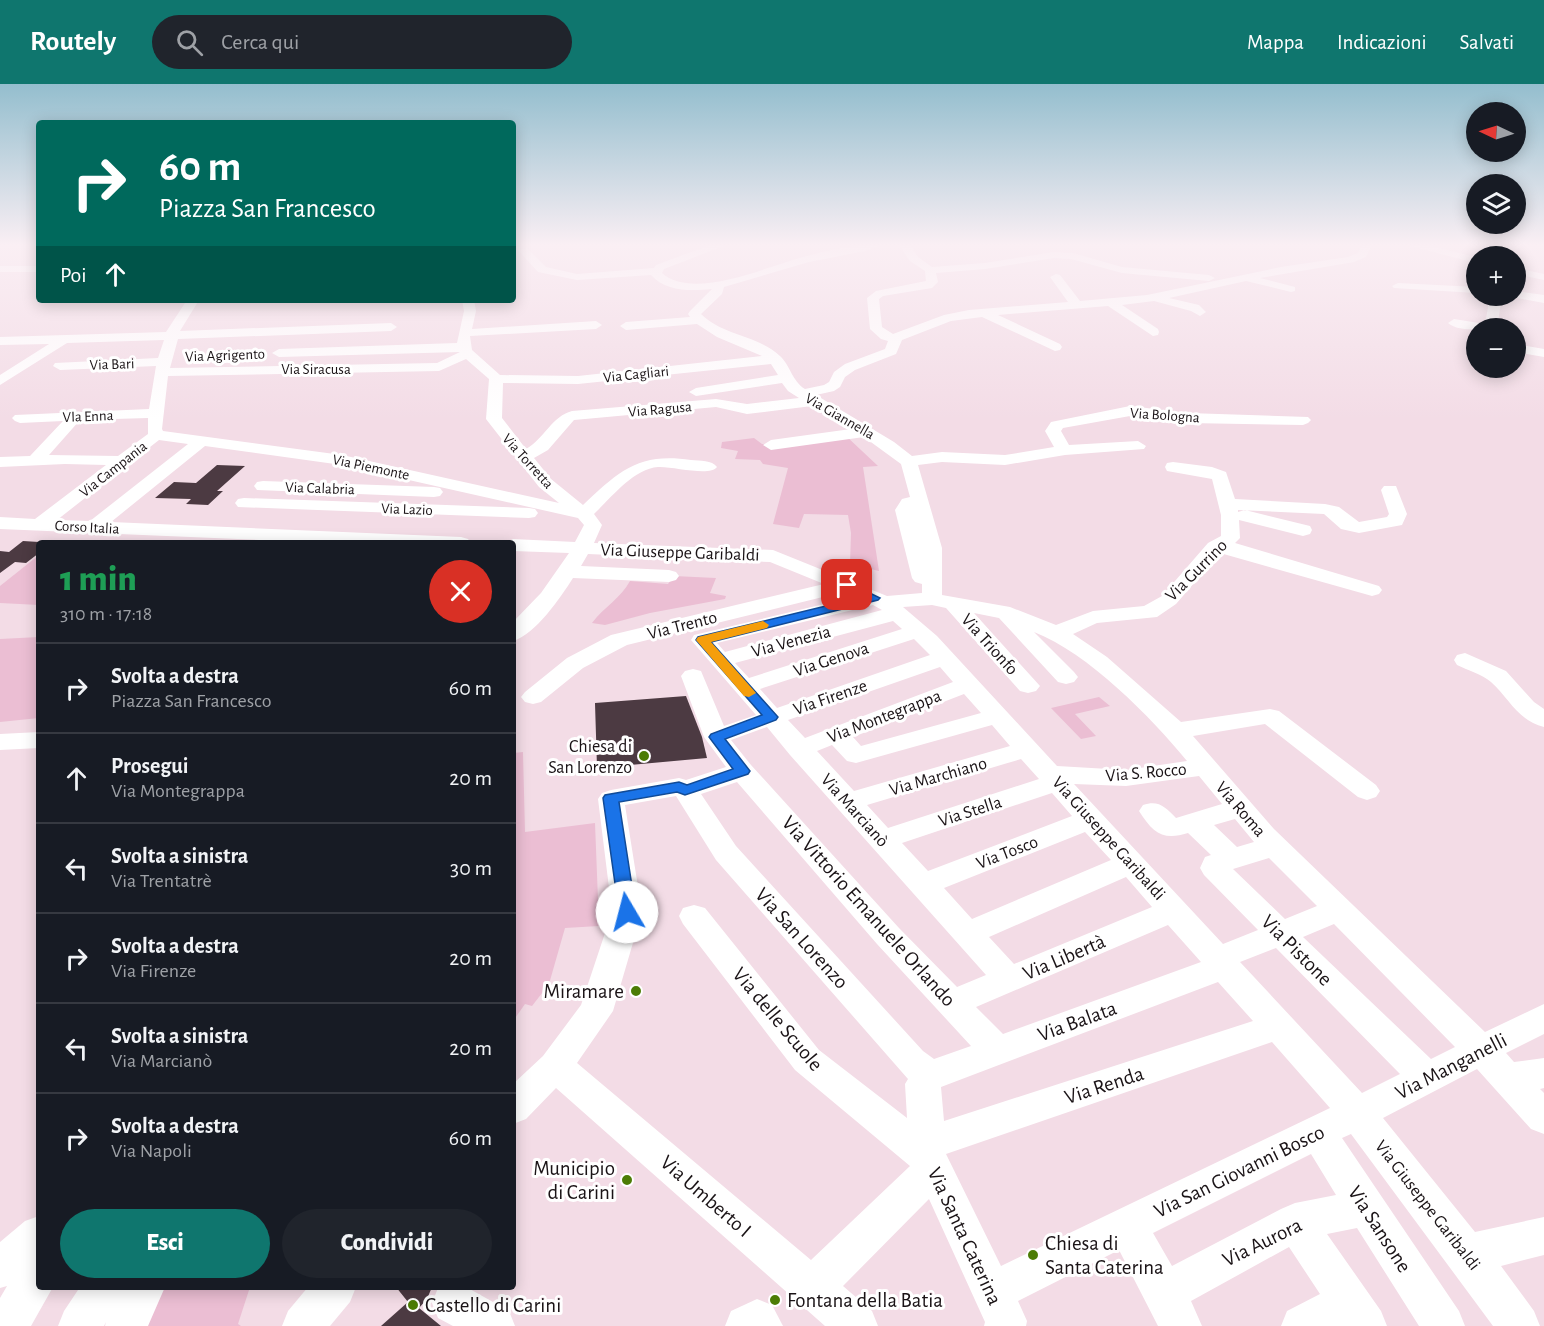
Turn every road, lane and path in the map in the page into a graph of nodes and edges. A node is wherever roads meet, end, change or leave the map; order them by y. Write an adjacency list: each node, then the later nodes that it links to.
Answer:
1 (192, 303): 18 (street)
2 (469, 303): 23 (street)
3 (706, 303): 11 (street)
4 (873, 303): 19 (street)
5 (1075, 303): 8 (street)
6 (1112, 303): 8 (street, Via Ragusa); 17 (street)
7 (1176, 303): 9 (street)
8 (1077, 306): 10 (street, Via Ragusa)
9 (1200, 312)
10 (984, 313): 19 (street, Via Ragusa); 24 (street)
11 (699, 320): 15 (street); 29 (street)
12 (1454, 323): 14 (street)
13 (596, 325): 23 (street, Via Agrigento)
14 (1466, 325)
15 (626, 326)
16 (391, 327): 18 (street)
17 (1153, 332)
18 (171, 335): 21 (street); 30 (street)
19 (896, 339): 35 (street, Via Ragusa)
20 (15, 340): 21 (street); 22 (street); 25 (street)
21 (63, 340): 34 (street)
22 (0, 341)
23 (465, 344): 27 (street, Via Agrigento); 30 (street, Via Siracusa); 33 (street)
24 (1055, 347)
25 (0, 350)
26 (1526, 350): 28 (street)
27 (266, 353)
28 (1544, 353)
29 (776, 359): 32 (street, Via Giannella); 33 (street, Via Cagliari)
30 (167, 362): 31 (street, Via Bari); 37 (street)
31 (60, 366)
32 (785, 378): 35 (street, Via Giannella); 36 (street)
33 (496, 379): 48 (street, Via Torretta)
34 (0, 381)
35 (807, 398): 36 (street, Via Ragusa); 41 (street, Via Giannella)
36 (602, 408): 48 (street, Via Ragusa)
37 (156, 413): 38 (street, VIa Enna); 43 (street)
38 (76, 416): 39 (street, VIa Enna); 50 (street)
39 (20, 418)
40 (1303, 420): 46 (street, Via Bologna)
41 (850, 422): 42 (street, Via Giannella); 42 (street)
42 (867, 432): 53 (street, Via Giannella)
43 (156, 435): 44 (street, Via Piemonte); 51 (street, Via Campania)
44 (202, 441): 47 (street, Via Piemonte); 65 (street)
45 (1138, 446): 46 (street, Via Bologna)
46 (1064, 450): 53 (street, Via Bologna)
47 (297, 453): 49 (street, Via Piemonte); 58 (street)
48 (524, 457): 73 (street, Via Torretta)
49 (342, 459): 56 (street, Via Piemonte); 59 (street)
50 (34, 460): 51 (street); 52 (street)
51 (124, 460): 64 (street, Via Campania)
52 (0, 462)
53 (909, 462): 95 (street)
54 (709, 467): 73 (street)
55 (1173, 467): 71 (street, Via Gurrino)
56 (378, 468): 57 (street, Via Piemonte); 60 (street)
57 (412, 476): 61 (street); 63 (street, Via Piemonte)
58 (263, 486): 59 (street, Via Calabria); 66 (street)
59 (315, 488): 60 (street, Via Calabria); 67 (street)
60 (358, 489): 61 (street, Via Calabria); 69 (street)
61 (400, 490): 63 (street, Via Calabria); 70 (street)
62 (1390, 490): 71 (street)
63 (478, 493): 72 (street); 73 (street, Via Piemonte)
64 (77, 497): 65 (street); 76 (street, Via Campania)
65 (129, 499): 78 (street)
66 (244, 503): 67 (street, Via Lazio); 84 (street)
67 (297, 506): 68 (street, Via Lazio)
68 (318, 506): 69 (street, Via Lazio); 83 (street)
69 (342, 507): 70 (street, Via Lazio)
70 (385, 508): 72 (street, Via Lazio); 79 (street)
71 (1229, 509): 81 (street); 89 (street, Via Gurrino)
72 (459, 510): 74 (street, Via Lazio); 82 (street)
73 (584, 514): 90 (street)
74 (531, 516): 75 (street, Via Lazio); 85 (street)
75 (565, 519)
76 (39, 525): 77 (street, Corso Italia); 78 (street, Corso Italia)
77 (3, 526)
78 (92, 527): 80 (street, Corso Italia); 86 (street)
79 (369, 528)
80 (135, 529): 84 (street, Corso Italia); 87 (street)
81 (1303, 530)
82 (445, 531)
83 (290, 536): 84 (street, Corso Italia); 88 (street, Corso Italia)
84 (207, 538)
85 (517, 539): 90 (street)
86 (75, 540)
87 (122, 540)
88 (388, 540)
89 (1215, 547): 94 (street); 99 (street, Via Gurrino)
90 (583, 548): 91 (street); 93 (street, Via Giuseppe Garibaldi)
91 (568, 572): 92 (street); 98 (street)
92 (669, 576)
93 (847, 585): 96 (street, Via Giuseppe Garibaldi); 108 (street, Via Trento)
94 (1372, 590)
95 (935, 593): 96 (street, Via Roma); 97 (street, Via Roma); 105 (street, Via Trionfo)
96 (894, 611): 100 (street, Via Venezia); 101 (street, Via Giuseppe Garibaldi); 107 (street, Via Genova)
97 (1002, 612): 99 (street, Via Roma); 105 (street)
98 (516, 631)
99 (1057, 633): 103 (street, Via Roma)
100 (711, 650): 107 (street, Via Marcianò)
101 (944, 658): 106 (street, Via Giuseppe Garibaldi); 110 (street, Via Firenze)
102 (1465, 660): 111 (street)
103 (1106, 668): 105 (street); 112 (street, Via Roma)
104 (693, 676): 114 (street, Via Vittorio Emanuele Orlando)
105 (1066, 677)
106 (968, 684): 109 (street, Via Giuseppe Garibaldi); 113 (street, Via Montegrappa)
107 (743, 687): 110 (street, Via Marcianò)
108 (532, 698)
109 (998, 716): 113 (street, Via Firenze); 118 (street, Via Giuseppe Garibaldi)
110 (771, 717): 114 (street, Via Firenze); 117 (street, Via Marcianò)
111 (1544, 720)
112 (1175, 731): 119 (street, Via Roma); 123 (street)
113 (836, 735): 117 (street, Via Montegrappa)
114 (716, 737): 120 (street, Via Vittorio Emanuele Orlando)
115 (36, 740): 116 (street)
116 (0, 742)
117 (800, 748): 124 (street, Via Marcianò)
118 (1028, 749): 121 (street, Via Giuseppe Garibaldi); 124 (street, Via Marchiano)
119 (1205, 767): 121 (street, Via S. Rocco); 125 (street, Via Roma)
120 (742, 771): 122 (street); 141 (street, Via Vittorio Emanuele Orlando)
121 (1054, 778): 127 (street, Via Giuseppe Garibaldi); 129 (street, Via Stella)
122 (682, 789): 146 (street); 148 (street, Via San Lorenzo)
123 (1367, 791)
124 (848, 802): 129 (street, Via Marcianò)
125 (1240, 807): 128 (street); 130 (street, Via Roma)
126 (1153, 811): 128 (street)
127 (1091, 819): 132 (street, Via Giuseppe Garibaldi); 133 (street, Via Tosco)
128 (1193, 822): 131 (street)
129 (882, 840): 133 (street, Via Marcianò)
130 (1274, 846): 131 (street); 135 (street, Via Roma)
131 (1232, 859): 138 (street, Via Pistone)
132 (1131, 863): 134 (street, Via Giuseppe Garibaldi); 137 (street)
133 (923, 885): 137 (street, Via Marcianò)
134 (1175, 910): 139 (street, Via Giuseppe Garibaldi); 140 (street, Via Libertà)
135 (1338, 910): 138 (street, Via Balata); 145 (street, Via Roma)
136 (694, 916): 155 (street, Via delle Scuole)
137 (967, 934): 140 (street, Via Marcianò)
138 (1280, 934): 139 (street, Via Balata); 149 (street, Via Pistone)
139 (1222, 962): 143 (street, Via Giuseppe Garibaldi); 144 (street, Via Balata)
140 (1009, 980): 141 (street, Via Libertà)
141 (953, 1004): 144 (street, Via Vittorio Emanuele Orlando)
142 (1544, 1018): 145 (street, Via Manganelli)
143 (1279, 1026): 152 (street, Via Giuseppe Garibaldi); 155 (street, Via Renda)
144 (997, 1051): 148 (street, Via Balata)
145 (1482, 1051): 149 (street, Via Manganelli); 150 (street, Via Roma)
146 (555, 1066): 151 (street); 164 (street, Via Umberto I)
147 (1544, 1073): 150 (street)
148 (929, 1076): 155 (street, Via Santa Caterina)
149 (1427, 1078): 152 (street, Via Manganelli)
150 (1507, 1078): 153 (street, Via Roma)
151 (516, 1105)
152 (1357, 1113): 154 (street, Via San Giovanni Bosco); 161 (street, Via Giuseppe Garibaldi)
153 (1544, 1118)
154 (1317, 1132): 156 (street, Via Sansone); 158 (street, Via San Giovanni Bosco)
155 (930, 1154): 164 (street); 169 (street, Via Santa Caterina)
156 (1366, 1207): 157 (street, Via Aurora); 179 (street, Via Sansone)
157 (1295, 1222): 170 (street, Via Aurora); 171 (street)
158 (1128, 1226): 169 (street, Via San Giovanni Bosco); 170 (street)
159 (1544, 1236): 161 (street)
160 (36, 1238): 162 (street)
161 (1467, 1254): 180 (street, Via Giuseppe Garibaldi)
162 (0, 1268)
163 (36, 1277): 172 (street)
164 (812, 1288): 177 (street, Via Umberto I)
165 (103, 1290): 173 (street)
166 (143, 1290): 174 (street)
167 (333, 1290): 175 (street)
168 (453, 1303): 176 (street)
169 (998, 1309)
170 (1172, 1309)
171 (1357, 1313): 178 (street)
172 (9, 1326)
173 (79, 1326)
174 (126, 1326)
175 (303, 1326)
176 (494, 1326)
177 (857, 1326)
178 (1302, 1326)
179 (1443, 1326)
180 (1519, 1326)

